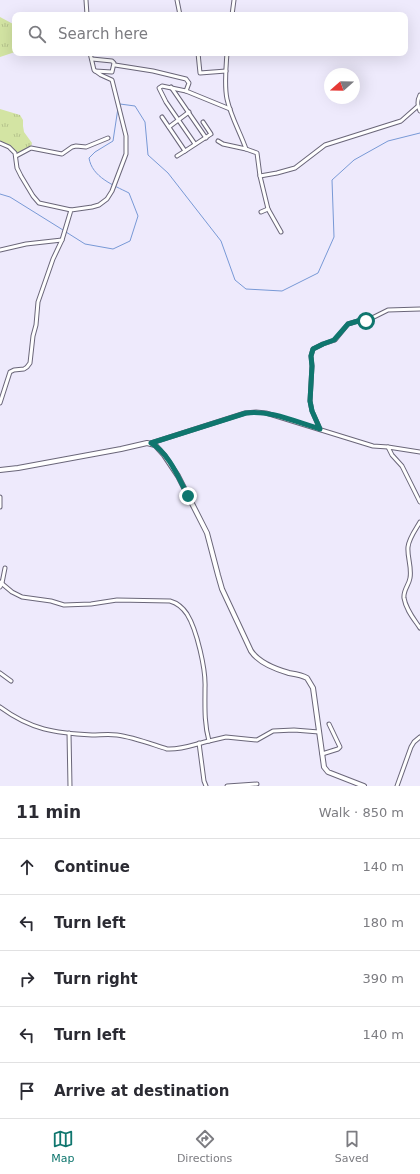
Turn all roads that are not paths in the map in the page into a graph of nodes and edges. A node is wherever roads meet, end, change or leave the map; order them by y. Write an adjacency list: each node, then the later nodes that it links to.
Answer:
1 (86, 0): 4 (street)
2 (177, 0): 5 (street)
3 (234, 0): 6 (street)
4 (87, 12)
5 (179, 12)
6 (232, 12)
7 (91, 56): 10 (street)
8 (198, 56): 13 (street)
9 (227, 56): 13 (street)
10 (92, 60): 12 (street); 12 (street)
11 (115, 65): 15 (street)
12 (94, 70): 36 (street)
13 (226, 71): 18 (street)
14 (171, 87): 15 (street); 20 (street); 22 (street)
15 (186, 91): 18 (street)
16 (420, 96): 17 (street)
17 (418, 106): 19 (street); 34 (street)
18 (230, 109): 30 (street)
19 (420, 111)
20 (189, 112): 22 (street); 26 (street)
21 (162, 117): 24 (street)
22 (179, 120): 24 (street); 29 (street)
23 (203, 122): 26 (street)
24 (169, 127): 31 (street)
25 (108, 138): 32 (street)
26 (206, 138): 29 (street)
27 (218, 141): 30 (street)
28 (0, 143): 32 (street)
29 (195, 144): 31 (street)
30 (246, 149): 34 (street)
31 (185, 151): 33 (street)
32 (16, 156): 36 (street)
33 (177, 156)
34 (260, 176): 35 (street)
35 (268, 209): 37 (street); 38 (street)
36 (71, 210): 39 (street)
37 (261, 212)
38 (281, 232)
39 (62, 240): 40 (street); 42 (street)
40 (0, 250)
41 (420, 309): 43 (street)
42 (0, 403)
43 (320, 429): 44 (street); 45 (street)
44 (151, 443): 47 (street); 59 (street)
45 (388, 447): 46 (street); 49 (street)
46 (420, 452)
47 (0, 470)
48 (0, 497): 50 (street)
49 (420, 502)
50 (0, 508)
51 (420, 522): 54 (street)
52 (4, 568): 53 (street)
53 (1, 584): 62 (street)
54 (420, 628)
55 (0, 673): 56 (street)
56 (11, 682)
57 (0, 707): 60 (street)
58 (329, 724): 64 (street)
59 (319, 732): 62 (street); 64 (street)
60 (68, 733): 63 (street); 66 (street)
61 (420, 737): 70 (street)
62 (209, 741): 63 (street)
63 (199, 743): 67 (street)
64 (322, 754): 69 (street)
65 (257, 784): 68 (street)
66 (70, 786)
67 (206, 786)
68 (227, 786)
69 (364, 786)
70 (397, 786)

